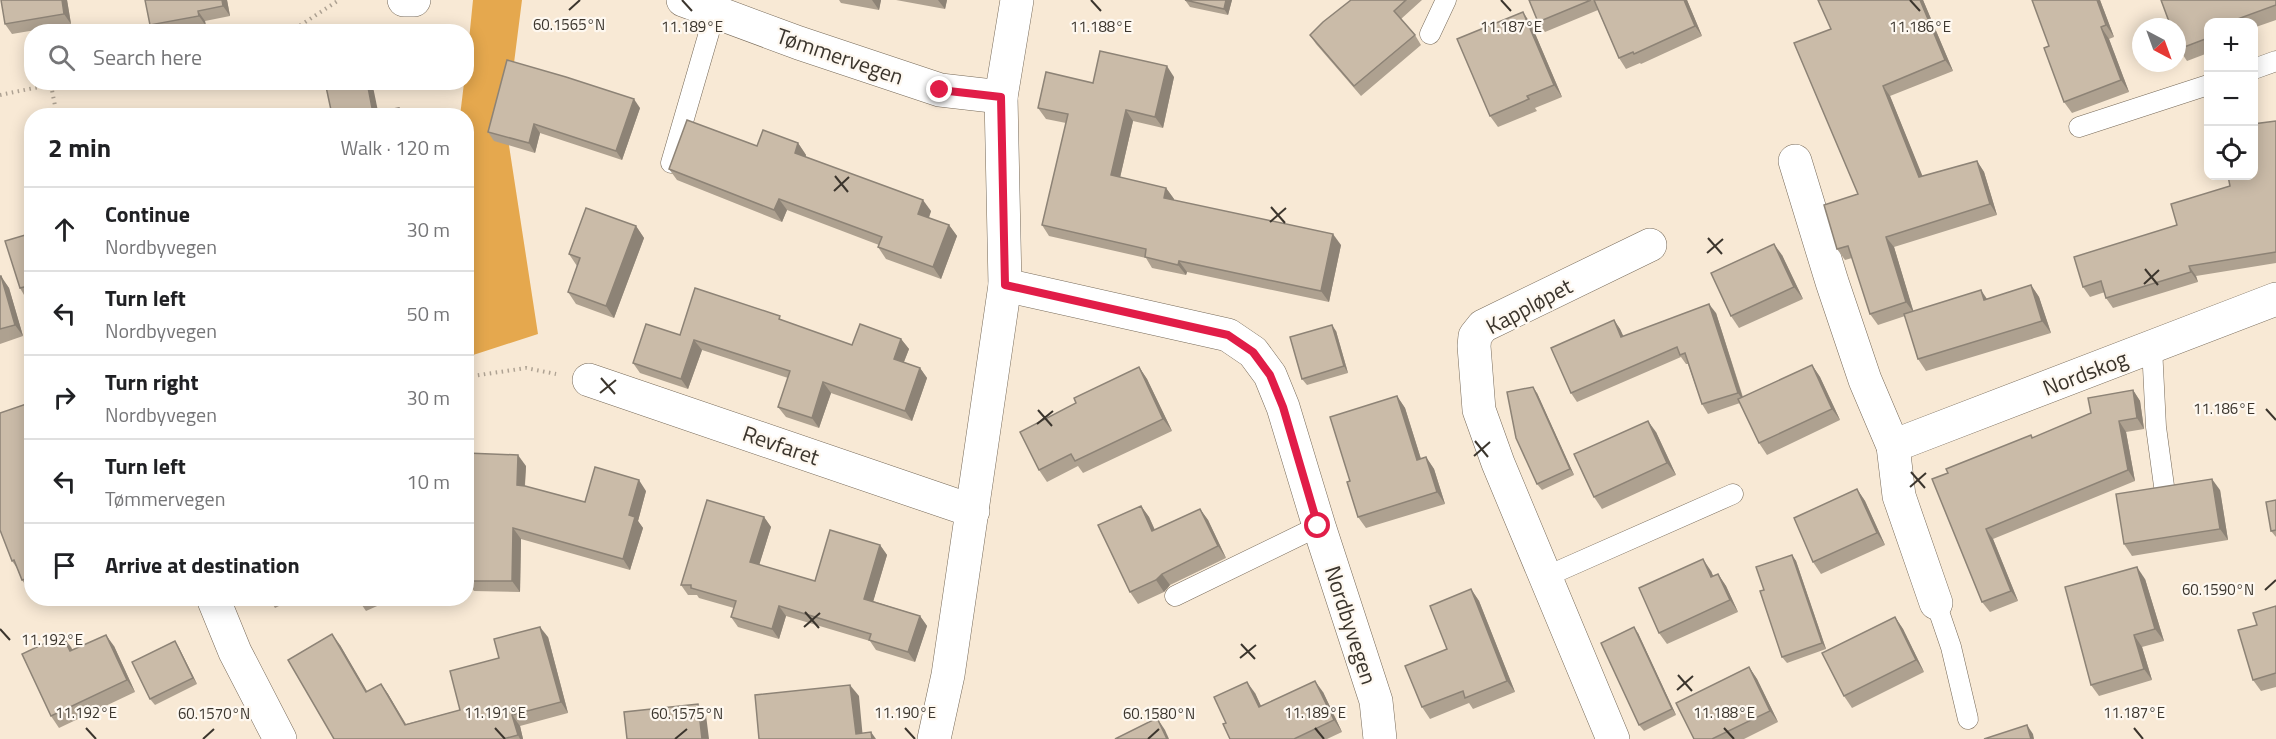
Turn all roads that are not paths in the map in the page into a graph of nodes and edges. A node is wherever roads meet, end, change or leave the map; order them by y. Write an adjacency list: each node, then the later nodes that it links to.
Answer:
1 (404, 0): 2 (street)
2 (414, 0)
3 (683, 0): 6 (street, Tømmervegen)
4 (1017, 0): 11 (street)
5 (1446, 0): 7 (lane)
6 (715, 12): 11 (street, Tømmervegen); 14 (lane)
7 (1430, 34)
8 (2276, 61): 9 (lane)
9 (2258, 67)
10 (2204, 86): 12 (lane)
11 (1001, 97): 16 (street)
12 (2079, 127)
13 (1795, 161): 20 (street)
14 (671, 163)
15 (1650, 245): 25 (street, Kappløpet)
16 (1005, 285): 23 (street); 24 (street, Nordbyvegen)
17 (2276, 299): 18 (street, Nordskog)
18 (2152, 347): 20 (street, Nordskog); 21 (lane)
19 (590, 380): 23 (street, Revfaret)
20 (1893, 446): 27 (street)
21 (2164, 486)
22 (1732, 494): 25 (lane)
23 (973, 511): 31 (street)
24 (1318, 526): 26 (lane); 32 (street, Nordbyvegen)
25 (1545, 577): 33 (street, Kappløpet)
26 (1175, 596)
27 (1935, 603): 29 (lane)
28 (216, 606): 30 (street)
29 (1968, 719)
30 (280, 739)
31 (934, 739)
32 (1380, 739)
33 (1613, 739)

